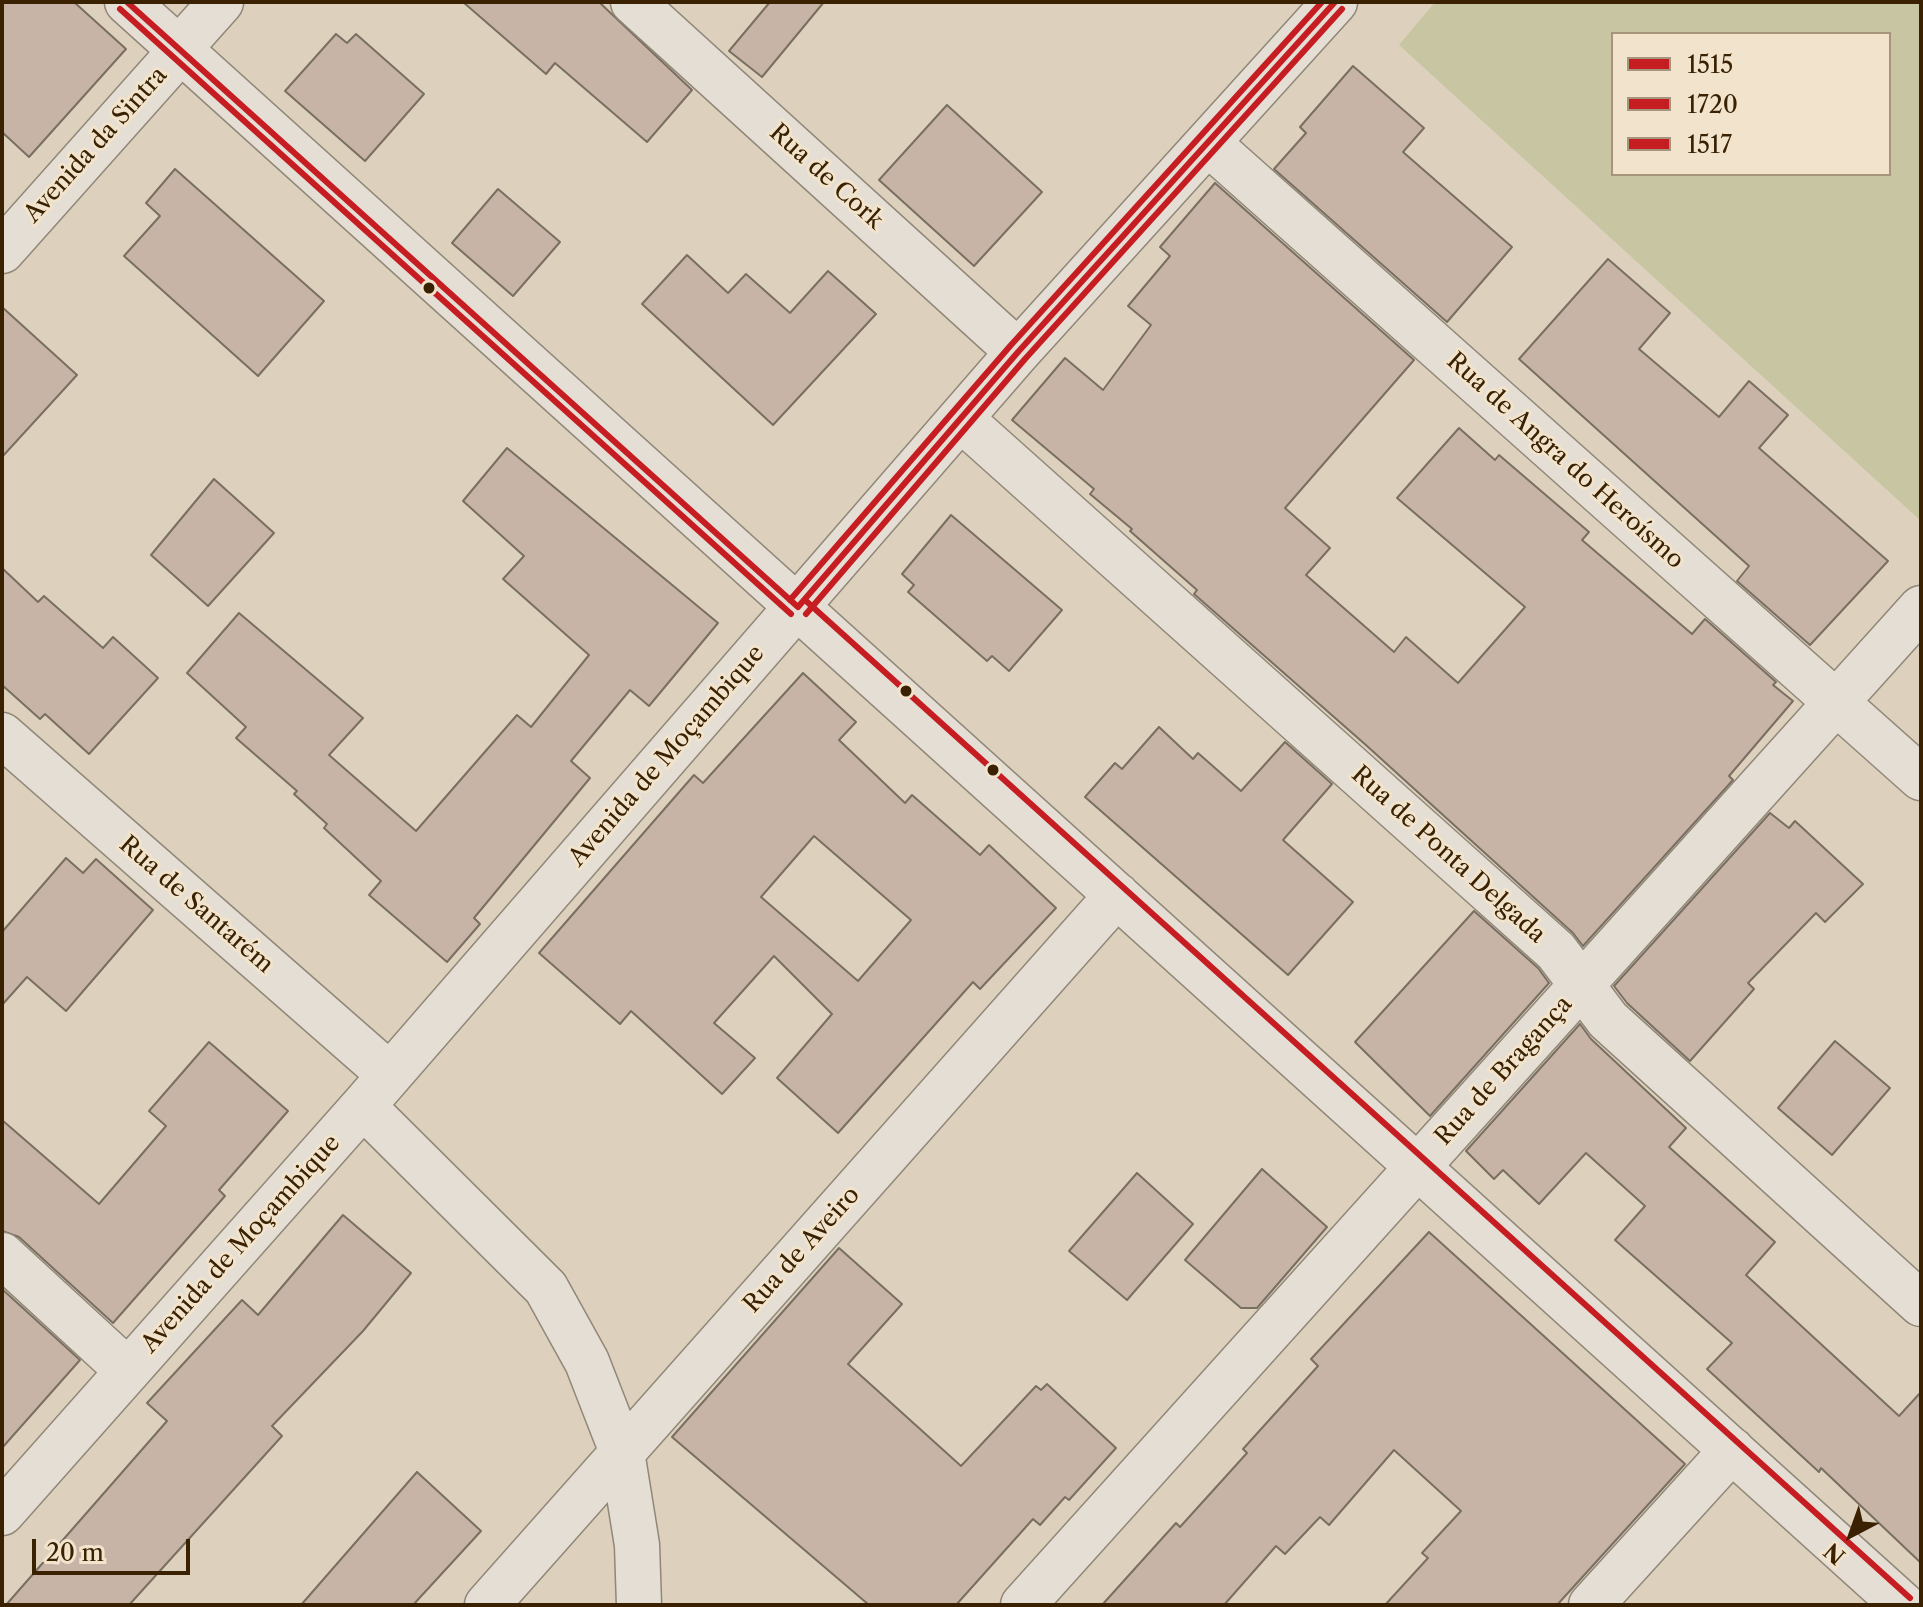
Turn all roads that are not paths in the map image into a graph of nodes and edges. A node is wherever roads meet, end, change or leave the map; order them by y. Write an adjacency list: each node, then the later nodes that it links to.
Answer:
1 (127, 2): 5 (street)
2 (221, 2): 5 (street, Avenida da Sintra)
3 (633, 2): 8 (street, Rua de Cork)
4 (1335, 2): 6 (street, Avenida de Moçambique)
5 (179, 49): 7 (street, Avenida da Sintra); 10 (street)
6 (1208, 143): 8 (street, Avenida de Moçambique); 12 (street, Rua de Angra do Heroísmo)
7 (2, 251)
8 (1018, 352): 9 (street, Avenida de Moçambique)
9 (961, 419): 10 (street, Avenida de Moçambique); 16 (street, Rua de Ponta Delgada)
10 (798, 607): 15 (street); 17 (street, Avenida de Moçambique)
11 (1921, 608): 12 (street, Rua de Bragança)
12 (1837, 703): 14 (street, Rua de Angra do Heroísmo); 16 (street, Rua de Bragança)
13 (2, 735): 17 (street, Rua de Santarém)
14 (1921, 778)
15 (1117, 895): 18 (street); 23 (street, Rua de Aveiro)
16 (1582, 984): 18 (street, Rua de Bragança); 20 (street, Rua de Ponta Delgada)
17 (376, 1090): 21 (street, Avenida de Moçambique); 23 (street, Rua de Santarém)
18 (1418, 1167): 22 (street); 27 (street, Rua de Bragança)
19 (2, 1255): 21 (street)
20 (1921, 1304)
21 (128, 1371): 24 (street, Avenida de Moçambique)
22 (1732, 1450): 28 (street); 29 (street)
23 (622, 1452): 25 (street, Rua de Aveiro); 26 (street, Rua de Santarém)
24 (2, 1513)
25 (487, 1605)
26 (639, 1605)
27 (1023, 1605)
28 (1591, 1605)
29 (1903, 1605)

